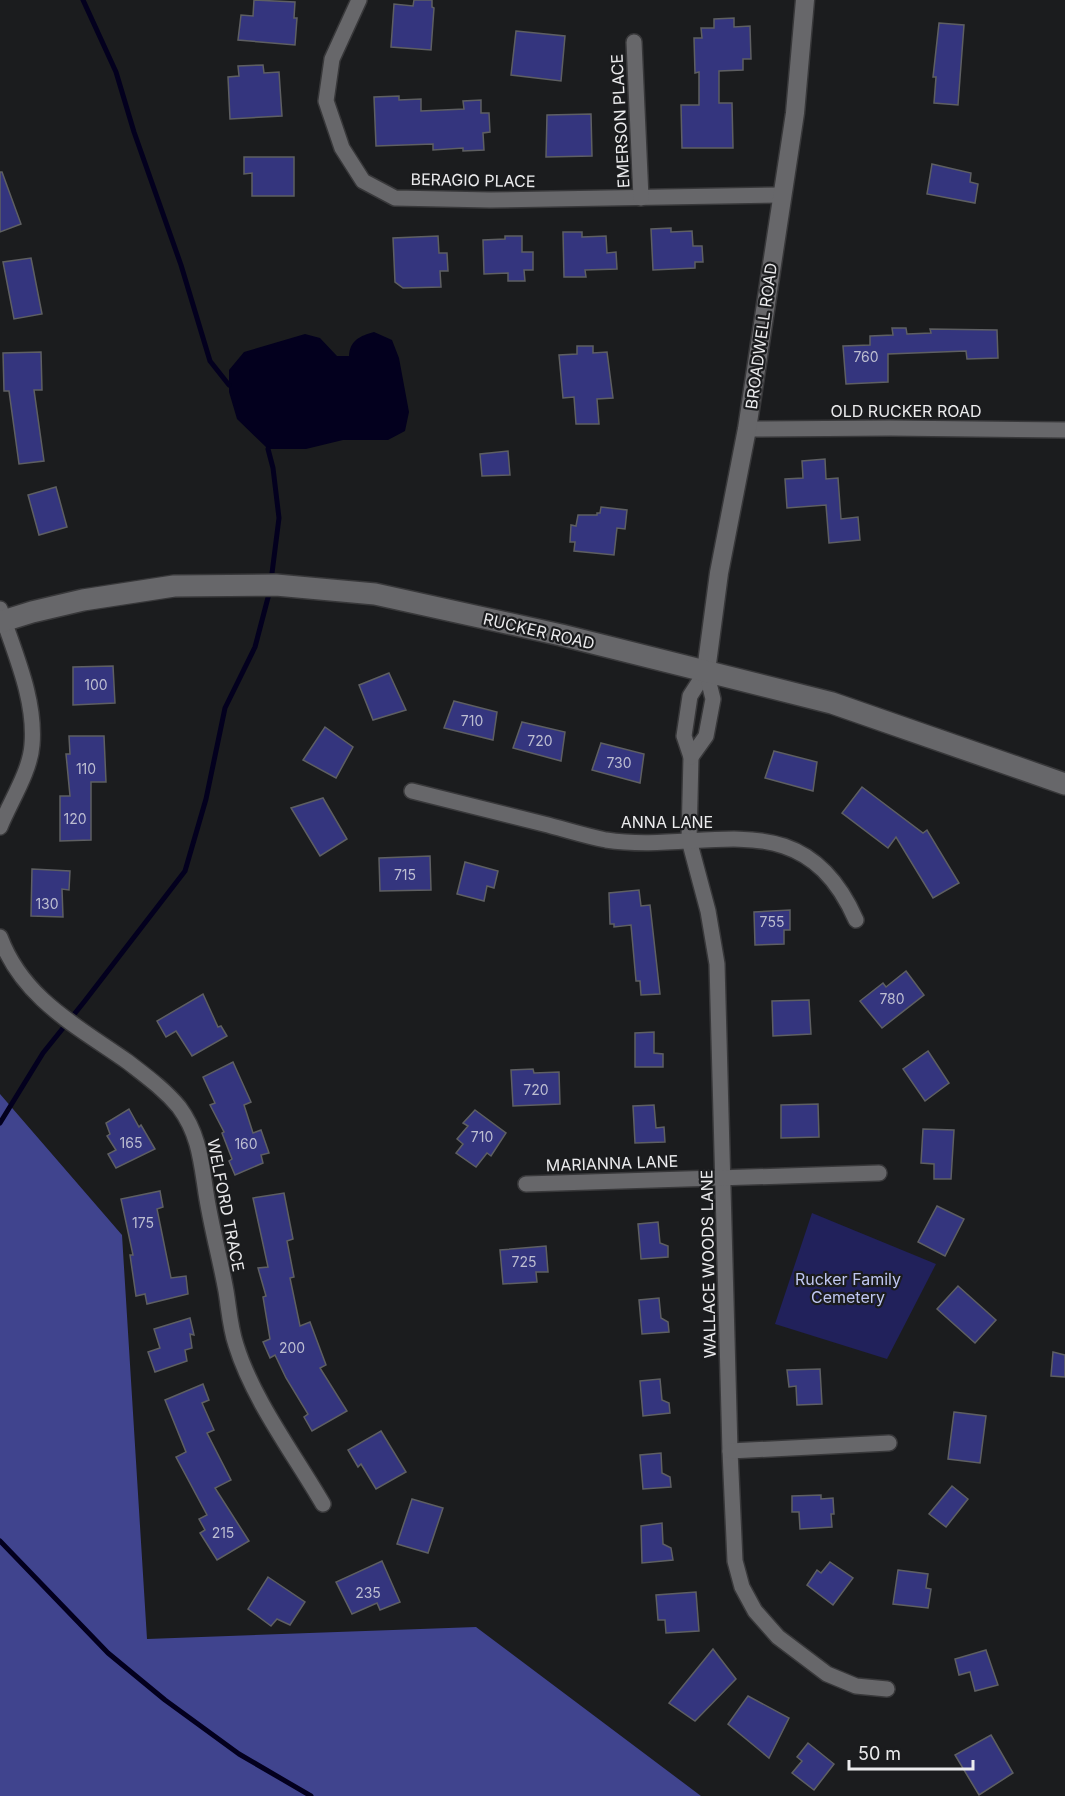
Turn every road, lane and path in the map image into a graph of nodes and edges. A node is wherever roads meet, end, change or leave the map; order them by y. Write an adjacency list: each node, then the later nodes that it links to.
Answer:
1 (359, 0): 5 (street, BERAGIO PLACE)
2 (805, 0): 4 (street, BROADWELL ROAD)
3 (634, 42): 5 (street, EMERSON PLACE)
4 (782, 195): 5 (street, BERAGIO PLACE); 6 (street, BROADWELL ROAD)
5 (641, 198)
6 (747, 429): 7 (street, OLD RUCKER ROAD); 9 (street, BROADWELL ROAD)
7 (1065, 430)
8 (1, 617): 9 (main road, RUCKER ROAD); 13 (street)
9 (706, 671): 10 (street, WALLACE WOODS LANE); 10 (street); 11 (main road, RUCKER ROAD)
10 (691, 757): 14 (street, WALLACE WOODS LANE)
11 (1065, 784)
12 (412, 791): 14 (street, ANNA LANE)
13 (0, 827)
14 (689, 840): 15 (street, ANNA LANE); 18 (street, WALLACE WOODS LANE)
15 (856, 920)
16 (0, 937): 22 (street, WELFORD TRACE)
17 (879, 1173): 18 (street, MARIANNA LANE)
18 (724, 1178): 19 (street, MARIANNA LANE); 21 (street, WALLACE WOODS LANE)
19 (526, 1184)
20 (890, 1443): 21 (street)
21 (730, 1451): 23 (street, WALLACE WOODS LANE)
22 (323, 1504)
23 (887, 1689)

